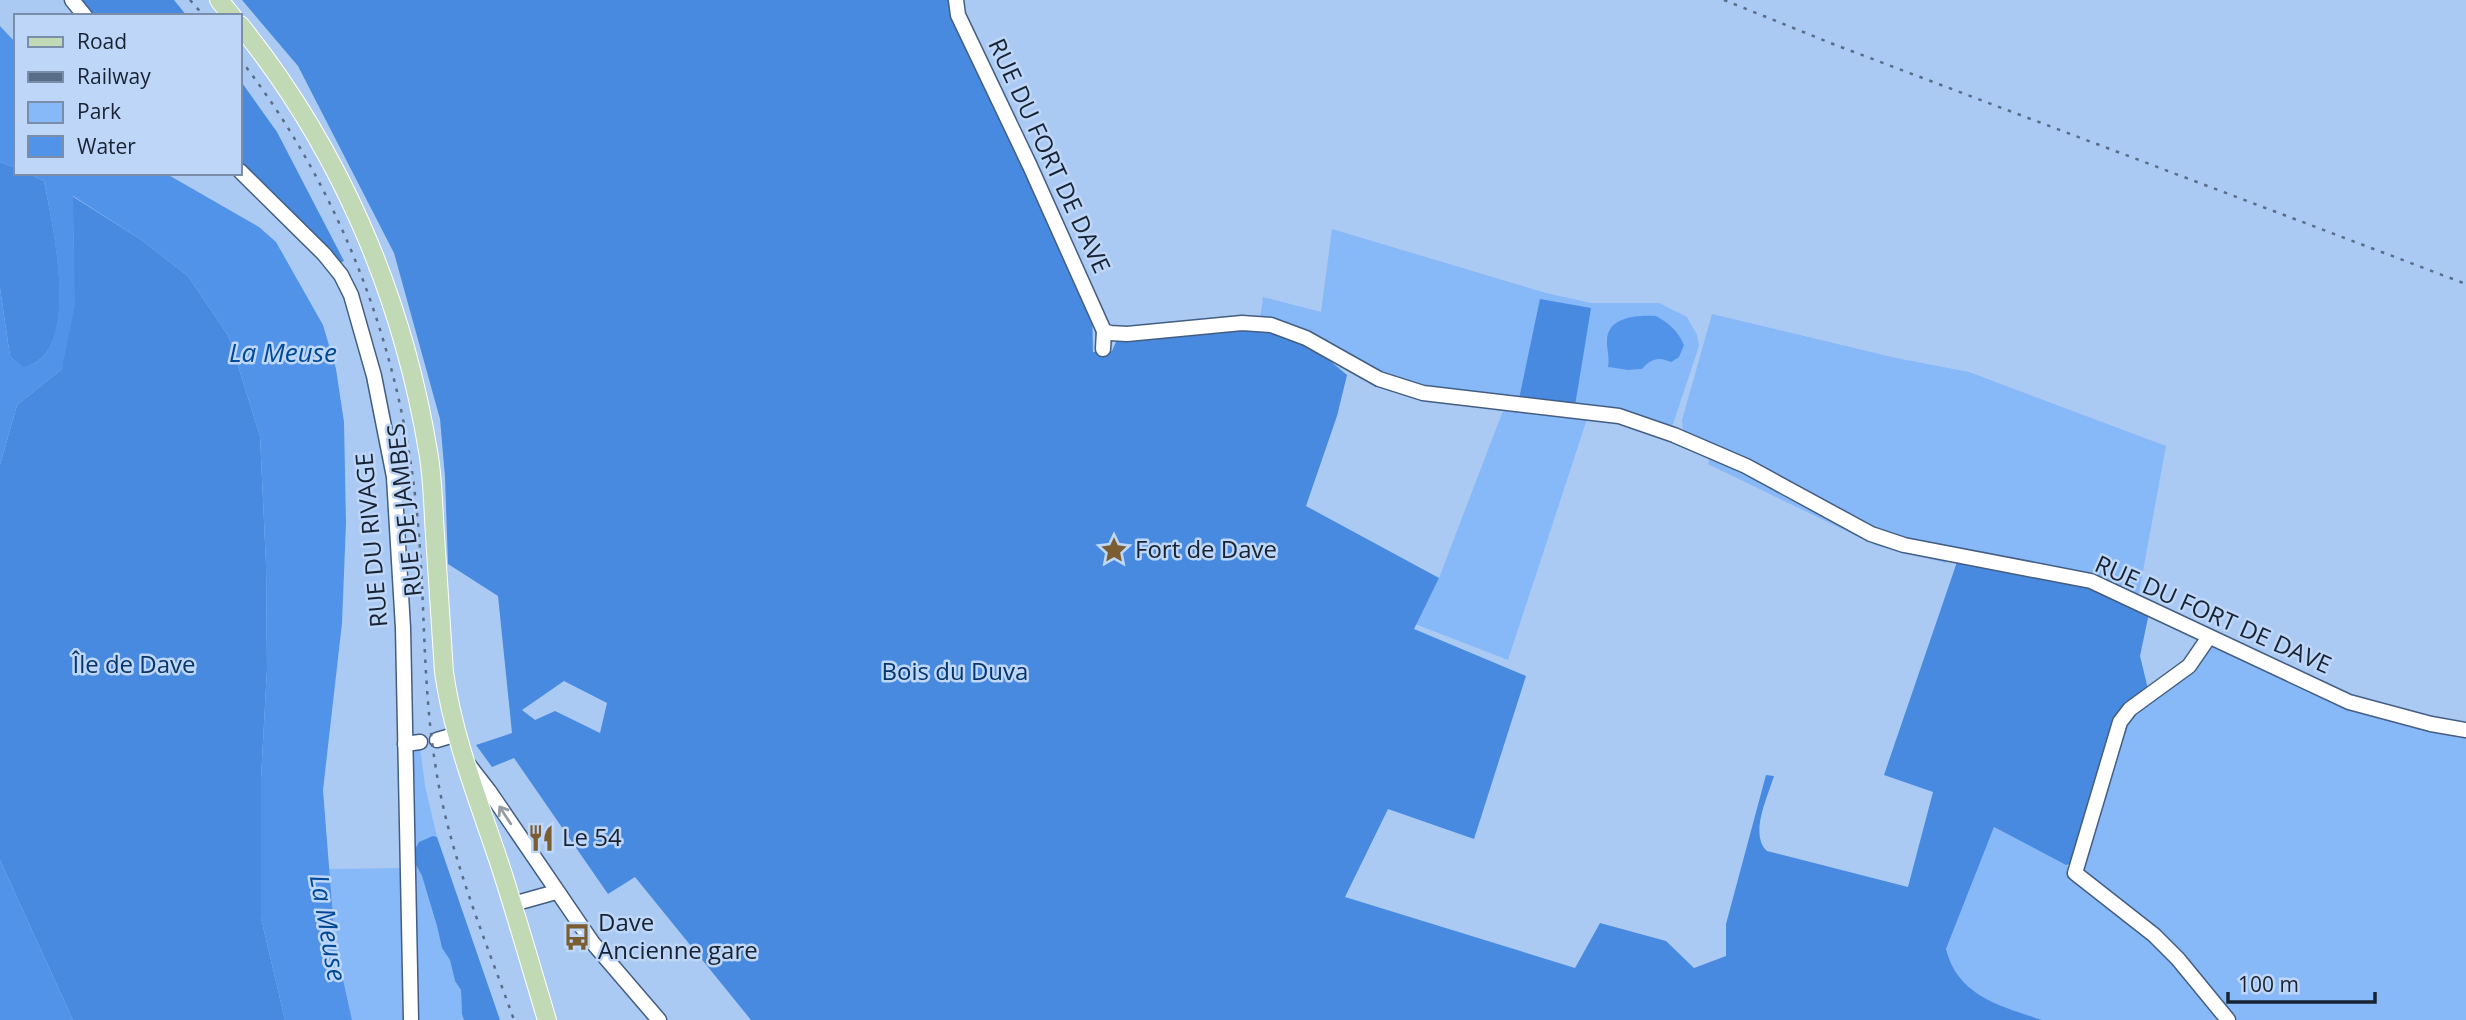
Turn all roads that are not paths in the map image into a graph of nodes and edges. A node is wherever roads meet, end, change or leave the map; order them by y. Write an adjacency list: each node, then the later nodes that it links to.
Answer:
1 (72, 0): 4 (street)
2 (219, 0): 5 (main road)
3 (956, 0): 8 (street, RUE DU FORT DE DAVE)
4 (83, 14)
5 (230, 14)
6 (242, 28): 12 (main road, RUE DE JAMBES)
7 (242, 173): 15 (street, RUE DU RIVAGE)
8 (1104, 331): 9 (street, RUE DU FORT DE DAVE); 10 (street, RUE DU FORT DE DAVE)
9 (1103, 349)
10 (2209, 637): 11 (street, RUE DU FORT DE DAVE); 22 (street)
11 (2466, 730)
12 (457, 734): 13 (street); 16 (main road, RUE DE JAMBES)
13 (437, 740)
14 (421, 743): 15 (street)
15 (405, 744): 19 (street, RUE DU RIVAGE)
16 (465, 760): 17 (street, one-way to 16); 18 (main road, RUE DE JAMBES)
17 (556, 892): 18 (street); 21 (street)
18 (513, 904): 20 (main road, RUE DE JAMBES)
19 (411, 1020)
20 (547, 1020)
21 (659, 1020)
22 (2228, 1020)

